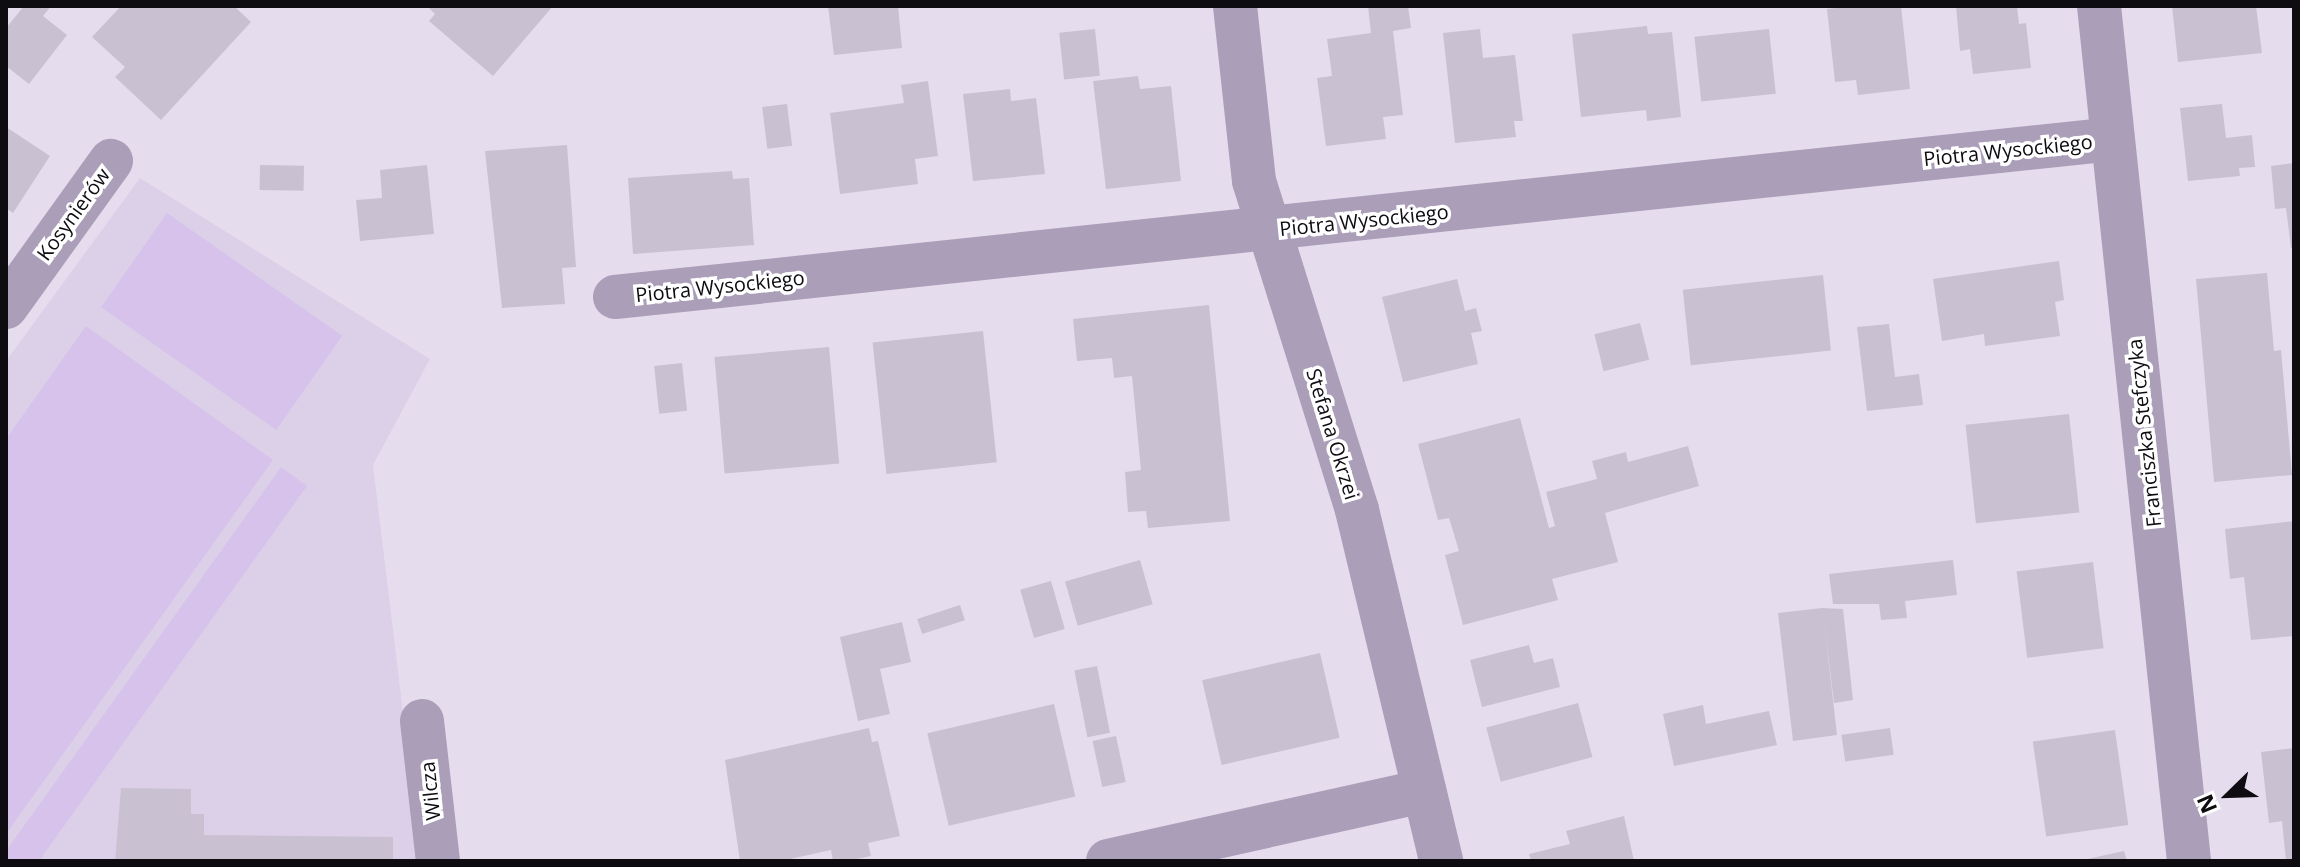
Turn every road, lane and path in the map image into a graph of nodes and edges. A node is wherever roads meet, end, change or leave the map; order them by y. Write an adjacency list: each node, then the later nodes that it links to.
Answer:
1 (1235, 6): 5 (street, Stefana Okrzei)
2 (2099, 6): 3 (street, Franciszka Stefczyka)
3 (2113, 139): 5 (street, Piotra Wysockiego); 13 (street, Franciszka Stefczyka)
4 (111, 161): 7 (street, Kosynierów)
5 (1270, 230): 6 (street, Piotra Wysockiego); 9 (street, Stefana Okrzei)
6 (615, 297)
7 (6, 307)
8 (422, 721): 10 (street, Wilcza)
9 (1424, 791): 11 (street); 12 (street, Stefana Okrzei)
10 (438, 861)
11 (1108, 861)
12 (1441, 861)
13 (2189, 861)

